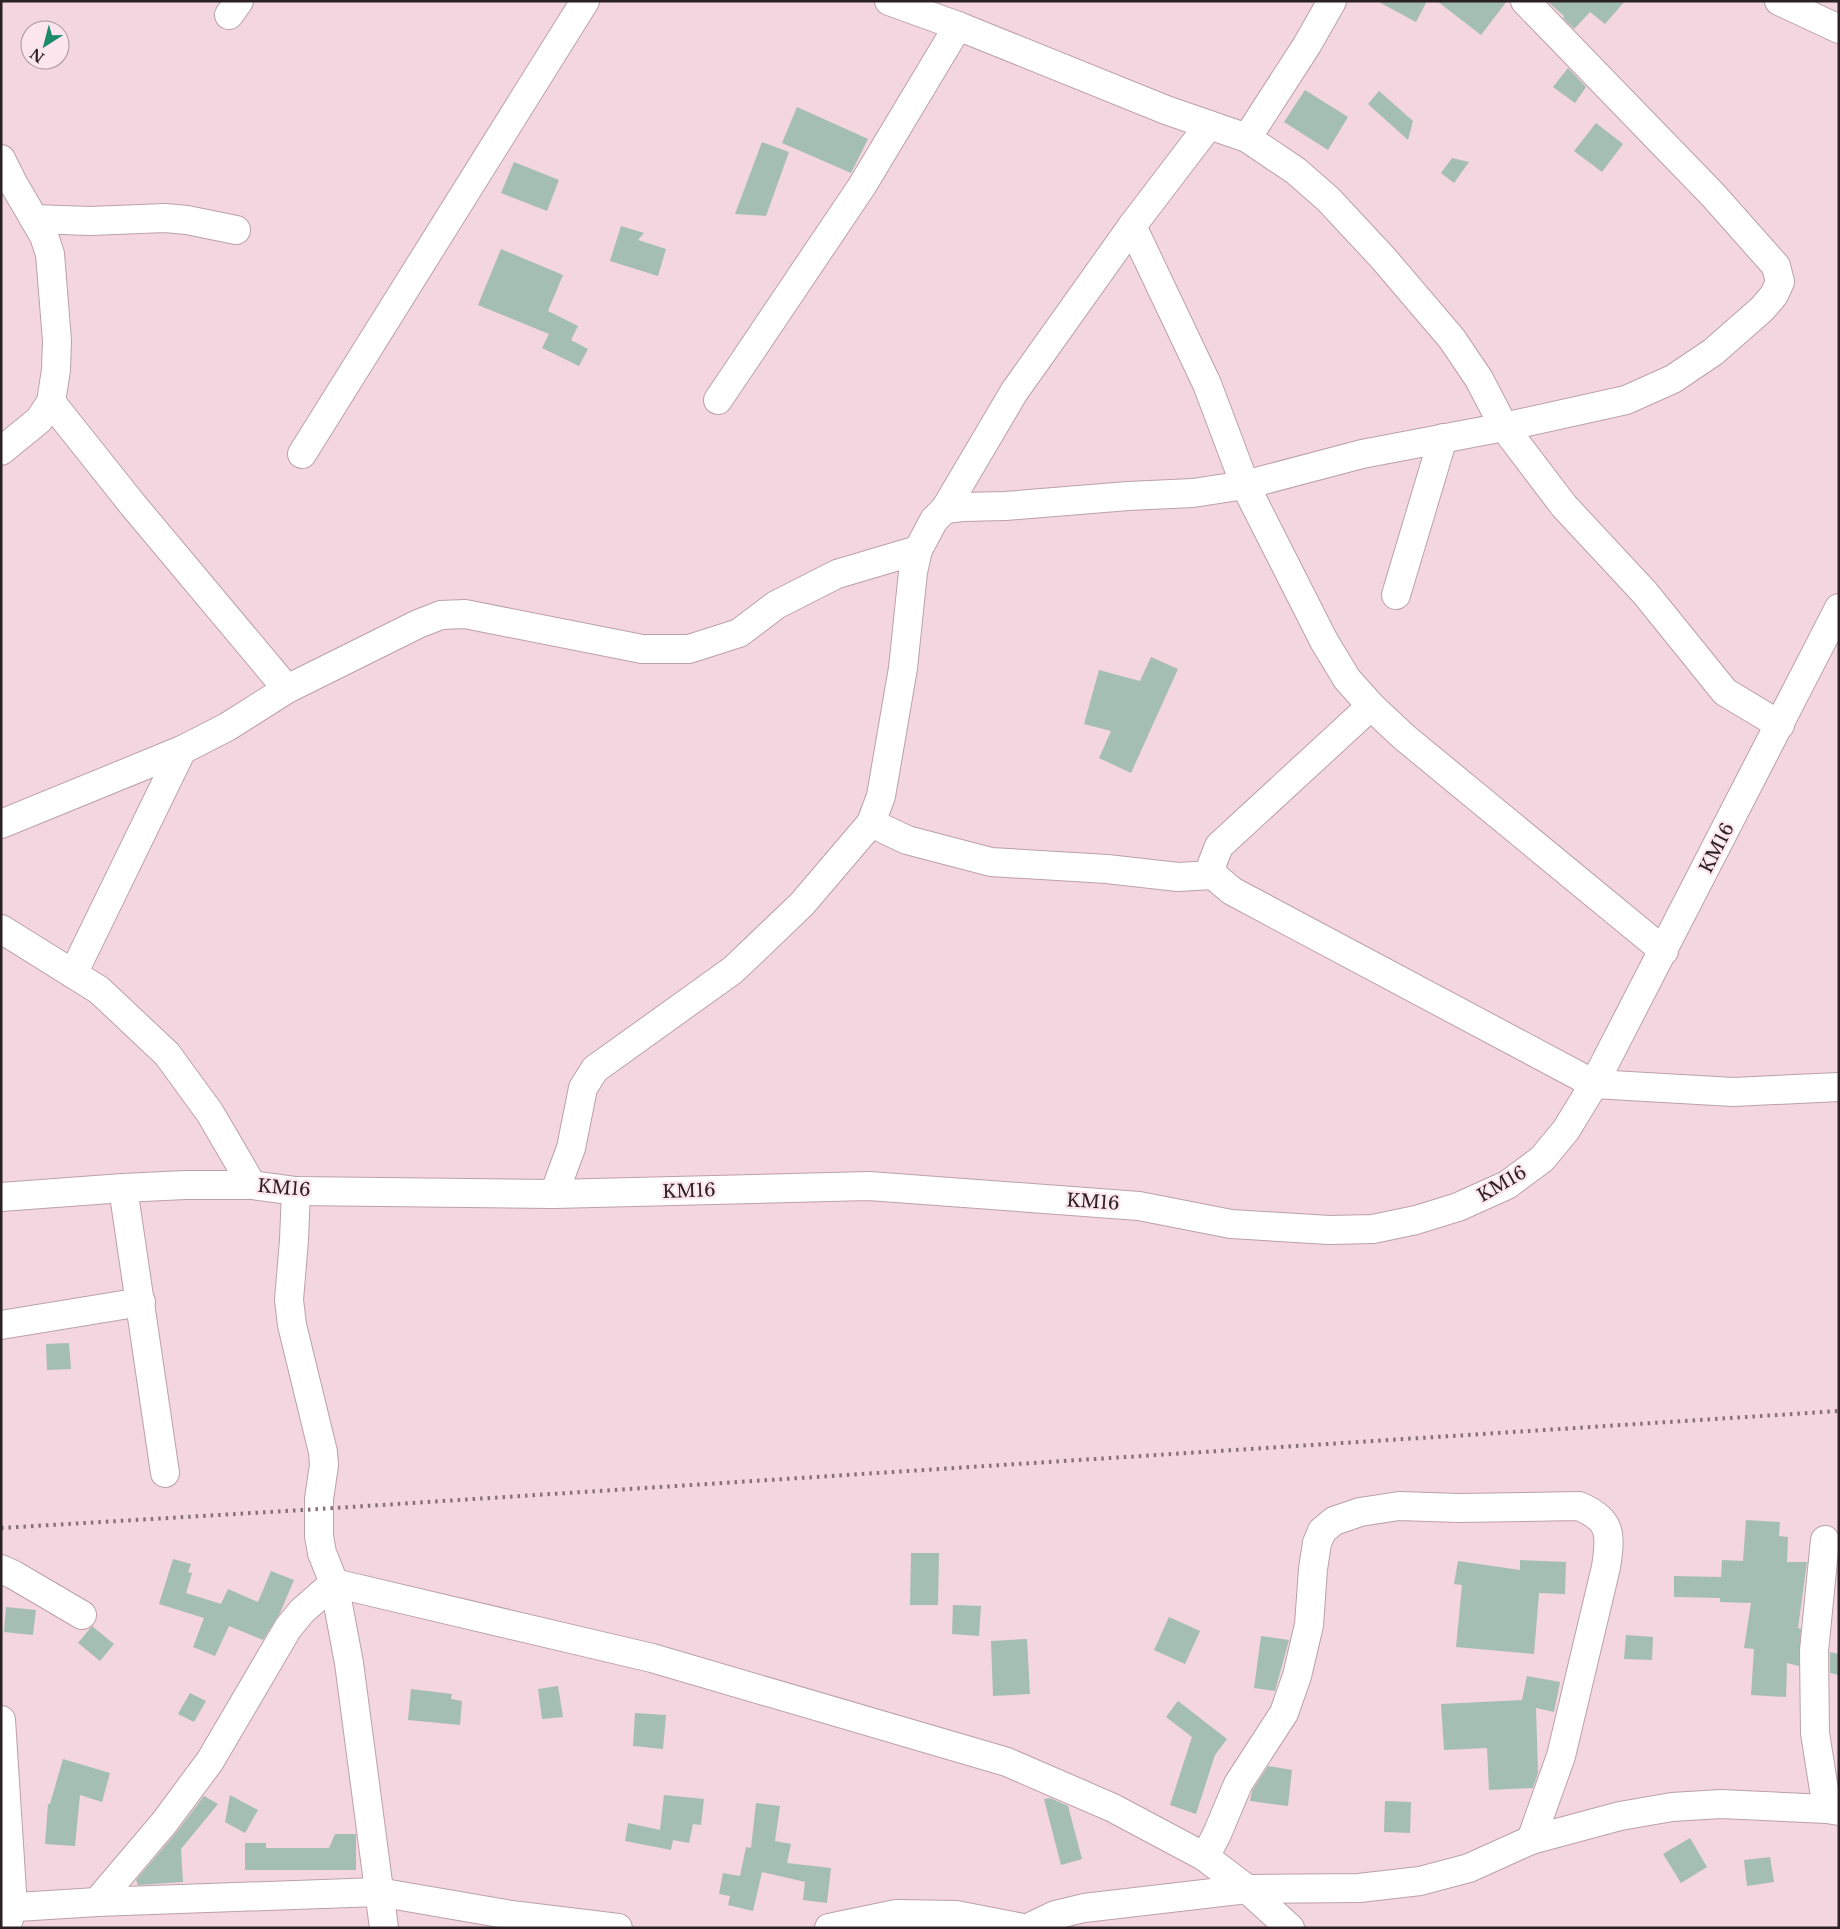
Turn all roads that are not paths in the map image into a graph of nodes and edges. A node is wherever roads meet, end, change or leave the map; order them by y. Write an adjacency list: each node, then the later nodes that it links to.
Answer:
1 (586, 1): 19 (street)
2 (889, 1): 6 (street)
3 (1332, 1): 9 (street)
4 (1525, 1): 16 (street)
5 (1779, 1): 7 (street)
6 (958, 26): 8 (street); 14 (street)
7 (1839, 28)
8 (1209, 125): 9 (street); 12 (street)
9 (1247, 138): 16 (street)
10 (1, 159): 11 (street)
11 (34, 219): 13 (street); 15 (street)
12 (1132, 226): 20 (street); 21 (street)
13 (236, 230)
14 (718, 400)
15 (50, 402): 18 (street); 25 (street)
16 (1504, 427): 17 (street); 27 (street)
17 (1443, 438): 20 (street); 23 (street)
18 (1, 451)
19 (302, 454)
20 (1245, 484): 21 (street); 26 (street)
21 (945, 509): 22 (street)
22 (918, 550): 25 (street); 29 (street)
23 (1396, 595)
24 (1839, 608): 27 (street, KM16)
25 (287, 689): 28 (street)
26 (1371, 706): 31 (street); 33 (street)
27 (1780, 725): 33 (street, KM16)
28 (182, 750): 30 (street); 34 (street)
29 (871, 823): 31 (street); 40 (street)
30 (1, 824)
31 (1213, 876): 35 (street)
32 (1, 930): 34 (street)
33 (1664, 951): 35 (street, KM16)
34 (73, 974): 37 (street)
35 (1594, 1084): 36 (street); 40 (street, KM16)
36 (1839, 1087)
37 (252, 1185): 38 (street, KM16); 39 (street, KM16)
38 (123, 1188): 41 (street, KM16); 42 (street)
39 (296, 1191): 40 (street, KM16); 47 (street)
40 (554, 1194)
41 (1, 1198)
42 (140, 1302): 43 (street); 44 (street)
43 (1, 1325)
44 (165, 1473)
45 (1825, 1540): 50 (street)
46 (1, 1569): 48 (street)
47 (334, 1583): 52 (street); 54 (street); 55 (street)
48 (82, 1615)
49 (1, 1720): 56 (street)
50 (1833, 1810): 51 (street)
51 (1531, 1840): 52 (street); 53 (street)
52 (1205, 1857): 53 (street)
53 (1248, 1890): 61 (street); 62 (street)
54 (378, 1892): 55 (street); 57 (street); 58 (street)
55 (97, 1902): 56 (street)
56 (7, 1915)
57 (384, 1928)
58 (618, 1928)
59 (829, 1928): 60 (street)
60 (1023, 1928)
61 (1028, 1928)
62 (1290, 1928)

